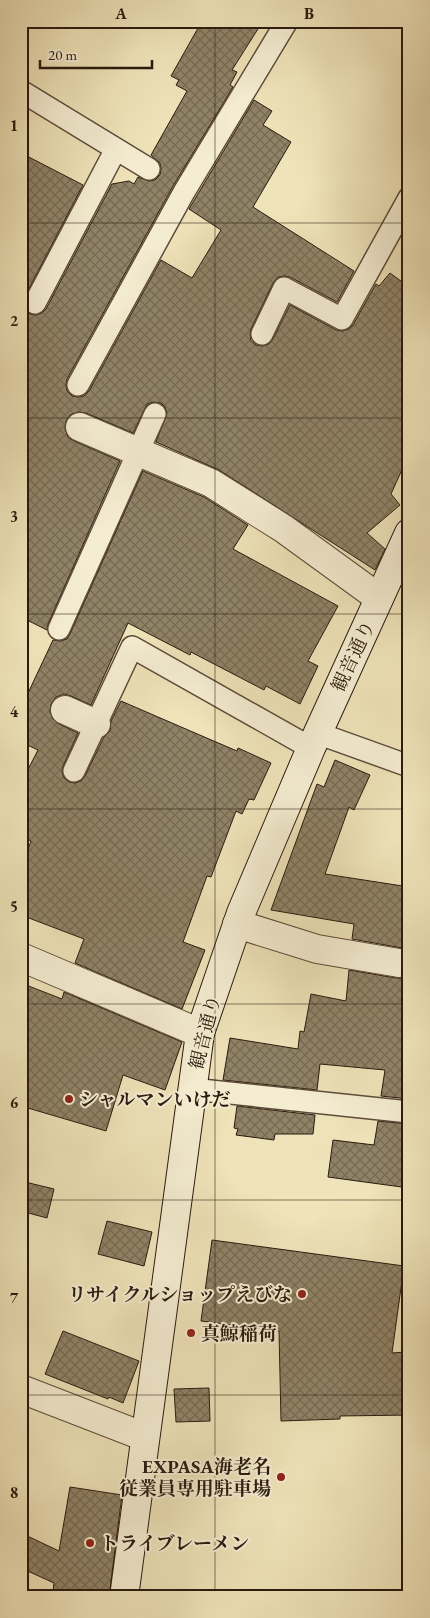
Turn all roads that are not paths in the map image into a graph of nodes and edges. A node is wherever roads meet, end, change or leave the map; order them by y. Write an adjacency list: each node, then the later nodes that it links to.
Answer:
1 (287, 21): 8 (lane)
2 (21, 91): 3 (lane)
3 (116, 149): 4 (lane); 6 (lane)
4 (149, 169)
5 (409, 198): 7 (lane)
6 (35, 303)
7 (262, 334)
8 (78, 385)
9 (154, 414): 11 (lane)
10 (80, 427): 11 (main road)
11 (138, 452): 13 (main road); 14 (lane)
12 (409, 533): 13 (main road, 観音通り)
13 (379, 598): 17 (main road, 観音通り)
14 (59, 629)
15 (65, 710): 16 (main road)
16 (96, 724): 17 (lane); 19 (lane)
17 (314, 740): 18 (lane); 20 (main road, 観音通り)
18 (409, 766)
19 (74, 771)
20 (237, 924): 22 (main road); 23 (main road, 観音通り)
21 (21, 957): 23 (main road)
22 (399, 963)
23 (200, 1033): 24 (main road, 観音通り)
24 (192, 1088): 25 (lane); 27 (main road, 観音通り)
25 (409, 1112)
26 (21, 1389): 27 (main road)
27 (145, 1437): 28 (main road, 観音通り)
28 (124, 1597)

